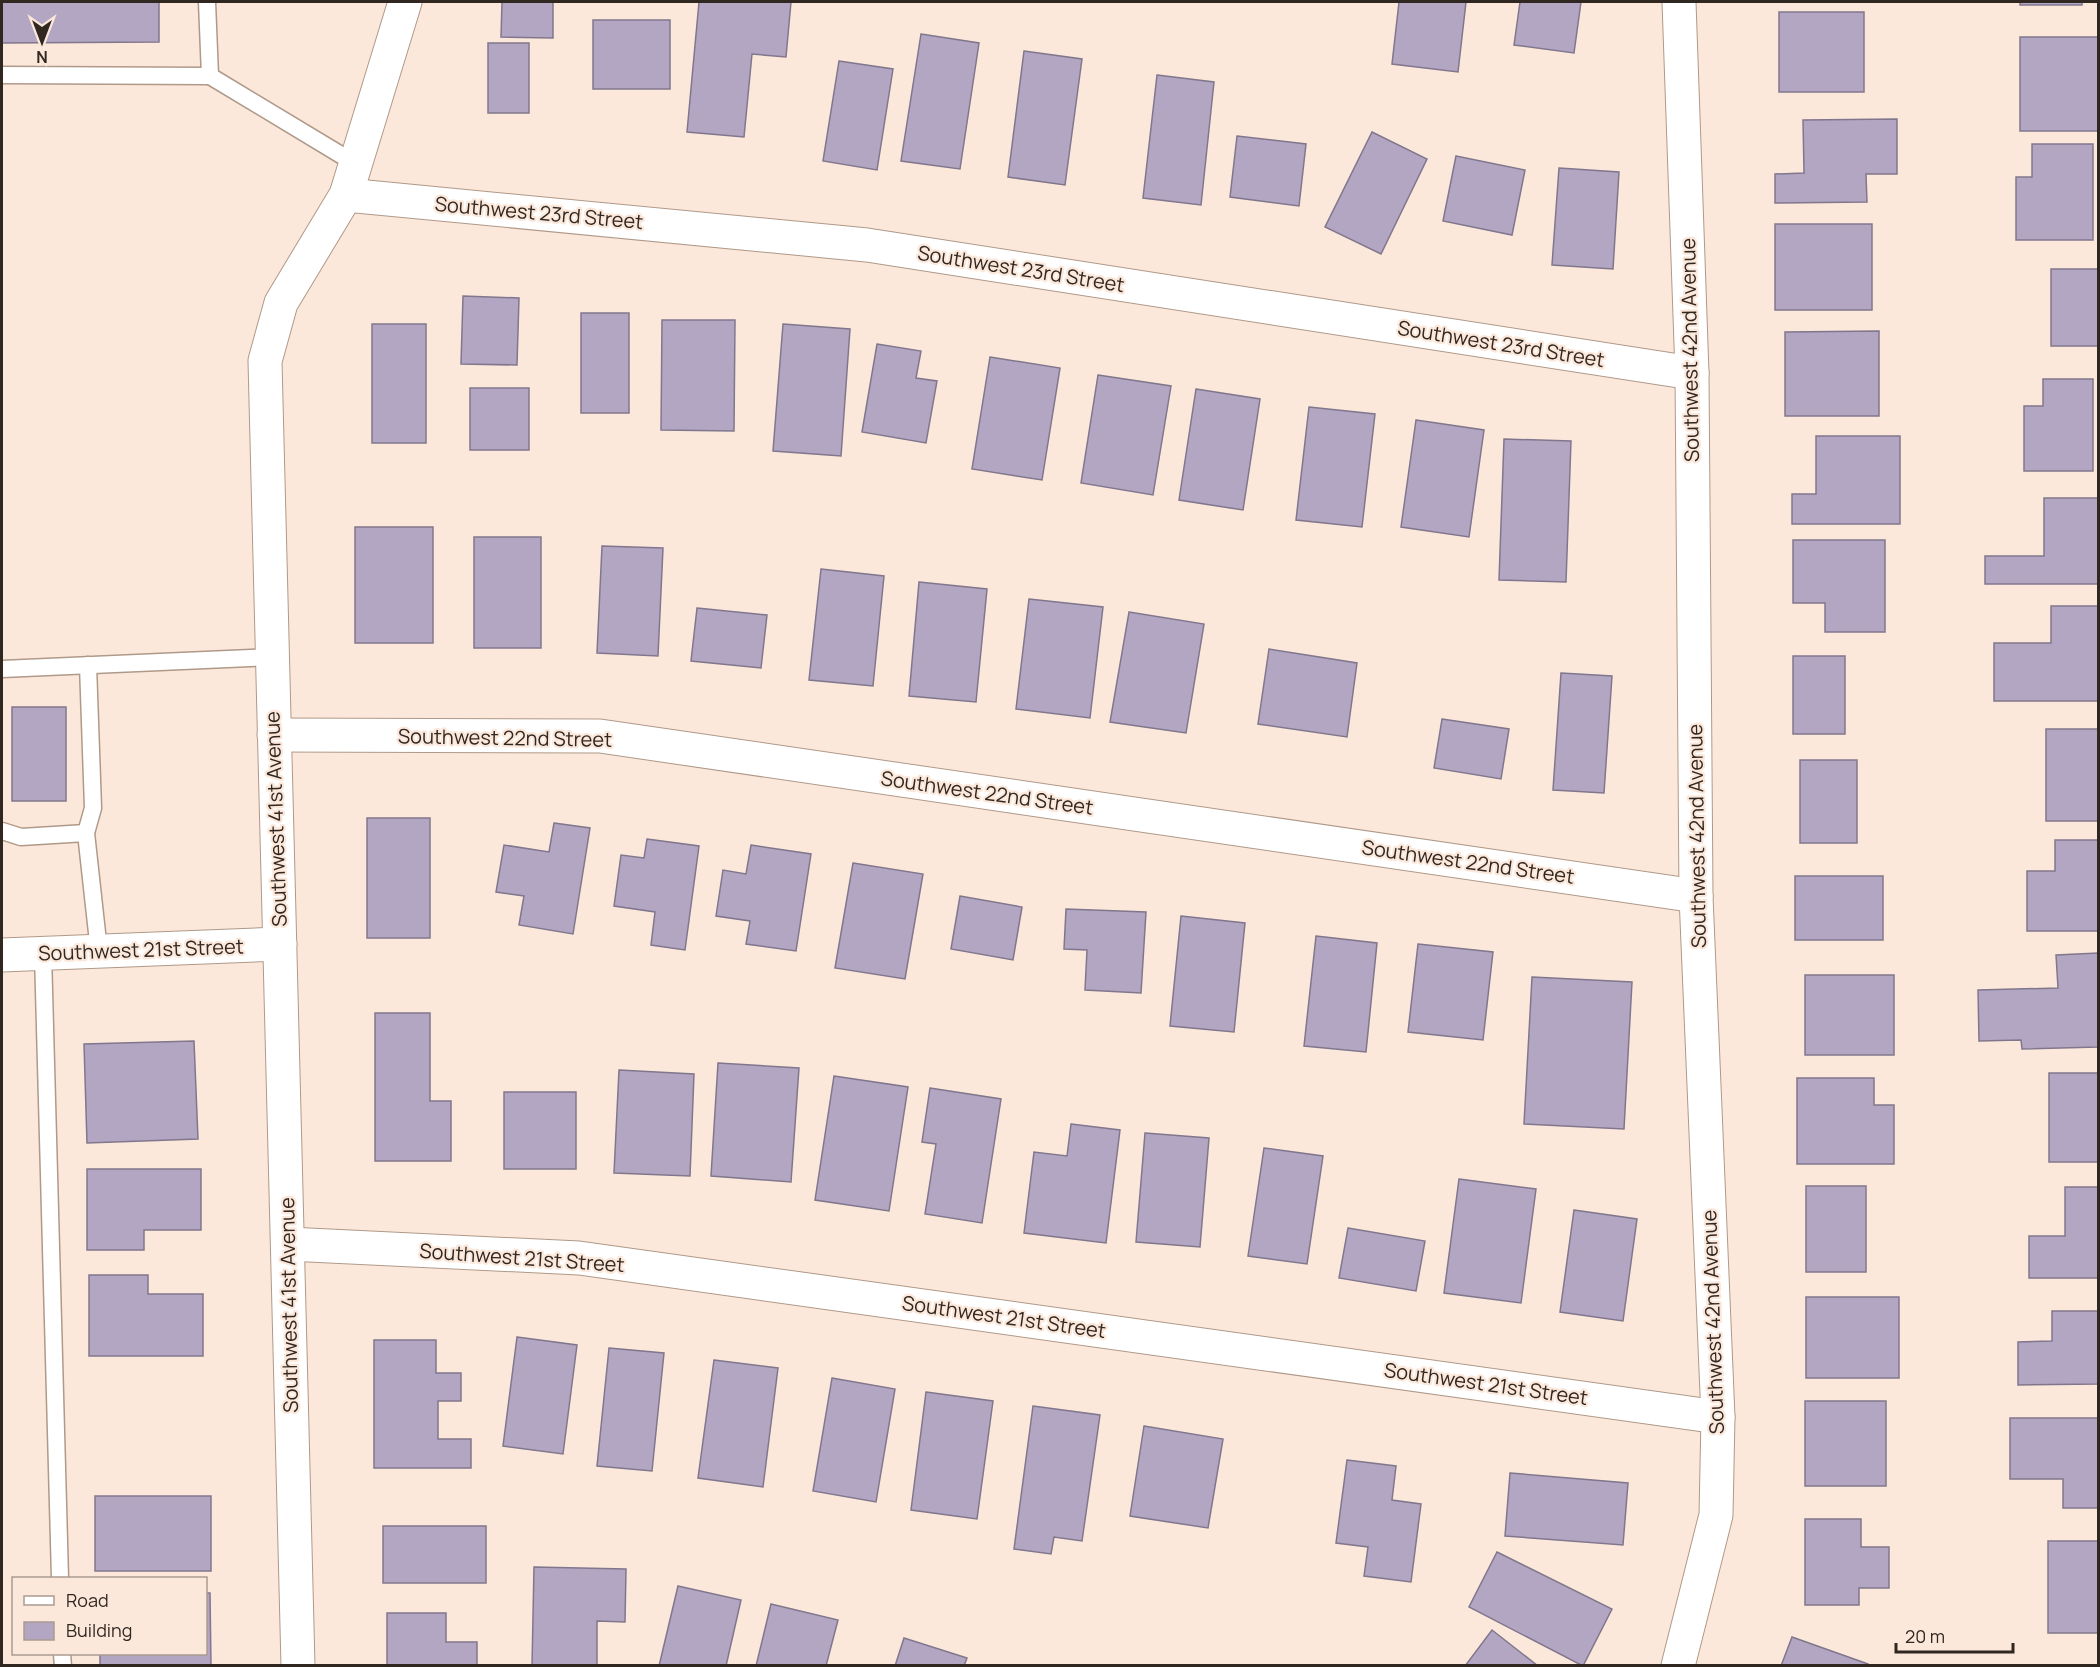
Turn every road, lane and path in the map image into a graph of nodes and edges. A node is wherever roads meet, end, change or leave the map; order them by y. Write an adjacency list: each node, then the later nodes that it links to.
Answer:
1 (207, 2): 5 (lane)
2 (405, 2): 6 (street, Southwest 41st Avenue)
3 (1678, 2): 8 (street, Southwest 42nd Avenue)
4 (2, 75): 5 (lane)
5 (210, 76): 6 (lane)
6 (356, 164): 7 (street, Southwest 41st Avenue)
7 (346, 195): 8 (street, Southwest 23rd Street); 9 (street, Southwest 41st Avenue)
8 (1692, 374): 15 (street, Southwest 42nd Avenue)
9 (272, 657): 10 (lane); 12 (street, Southwest 41st Avenue)
10 (88, 665): 11 (lane); 14 (lane)
11 (2, 669)
12 (274, 735): 15 (street, Southwest 22nd Street); 16 (street, Southwest 41st Avenue)
13 (2, 831): 14 (lane)
14 (86, 833): 17 (lane)
15 (1696, 896): 21 (street, Southwest 42nd Avenue)
16 (280, 944): 17 (street, Southwest 21st Street); 20 (street, Southwest 41st Avenue)
17 (99, 951): 18 (street, Southwest 21st Street)
18 (43, 954): 19 (street, Southwest 21st Street); 22 (lane)
19 (2, 955)
20 (288, 1244): 21 (street, Southwest 21st Street); 23 (street, Southwest 41st Avenue)
21 (1718, 1416): 24 (street, Southwest 42nd Avenue)
22 (60, 1577)
23 (298, 1665)
24 (1678, 1665)

